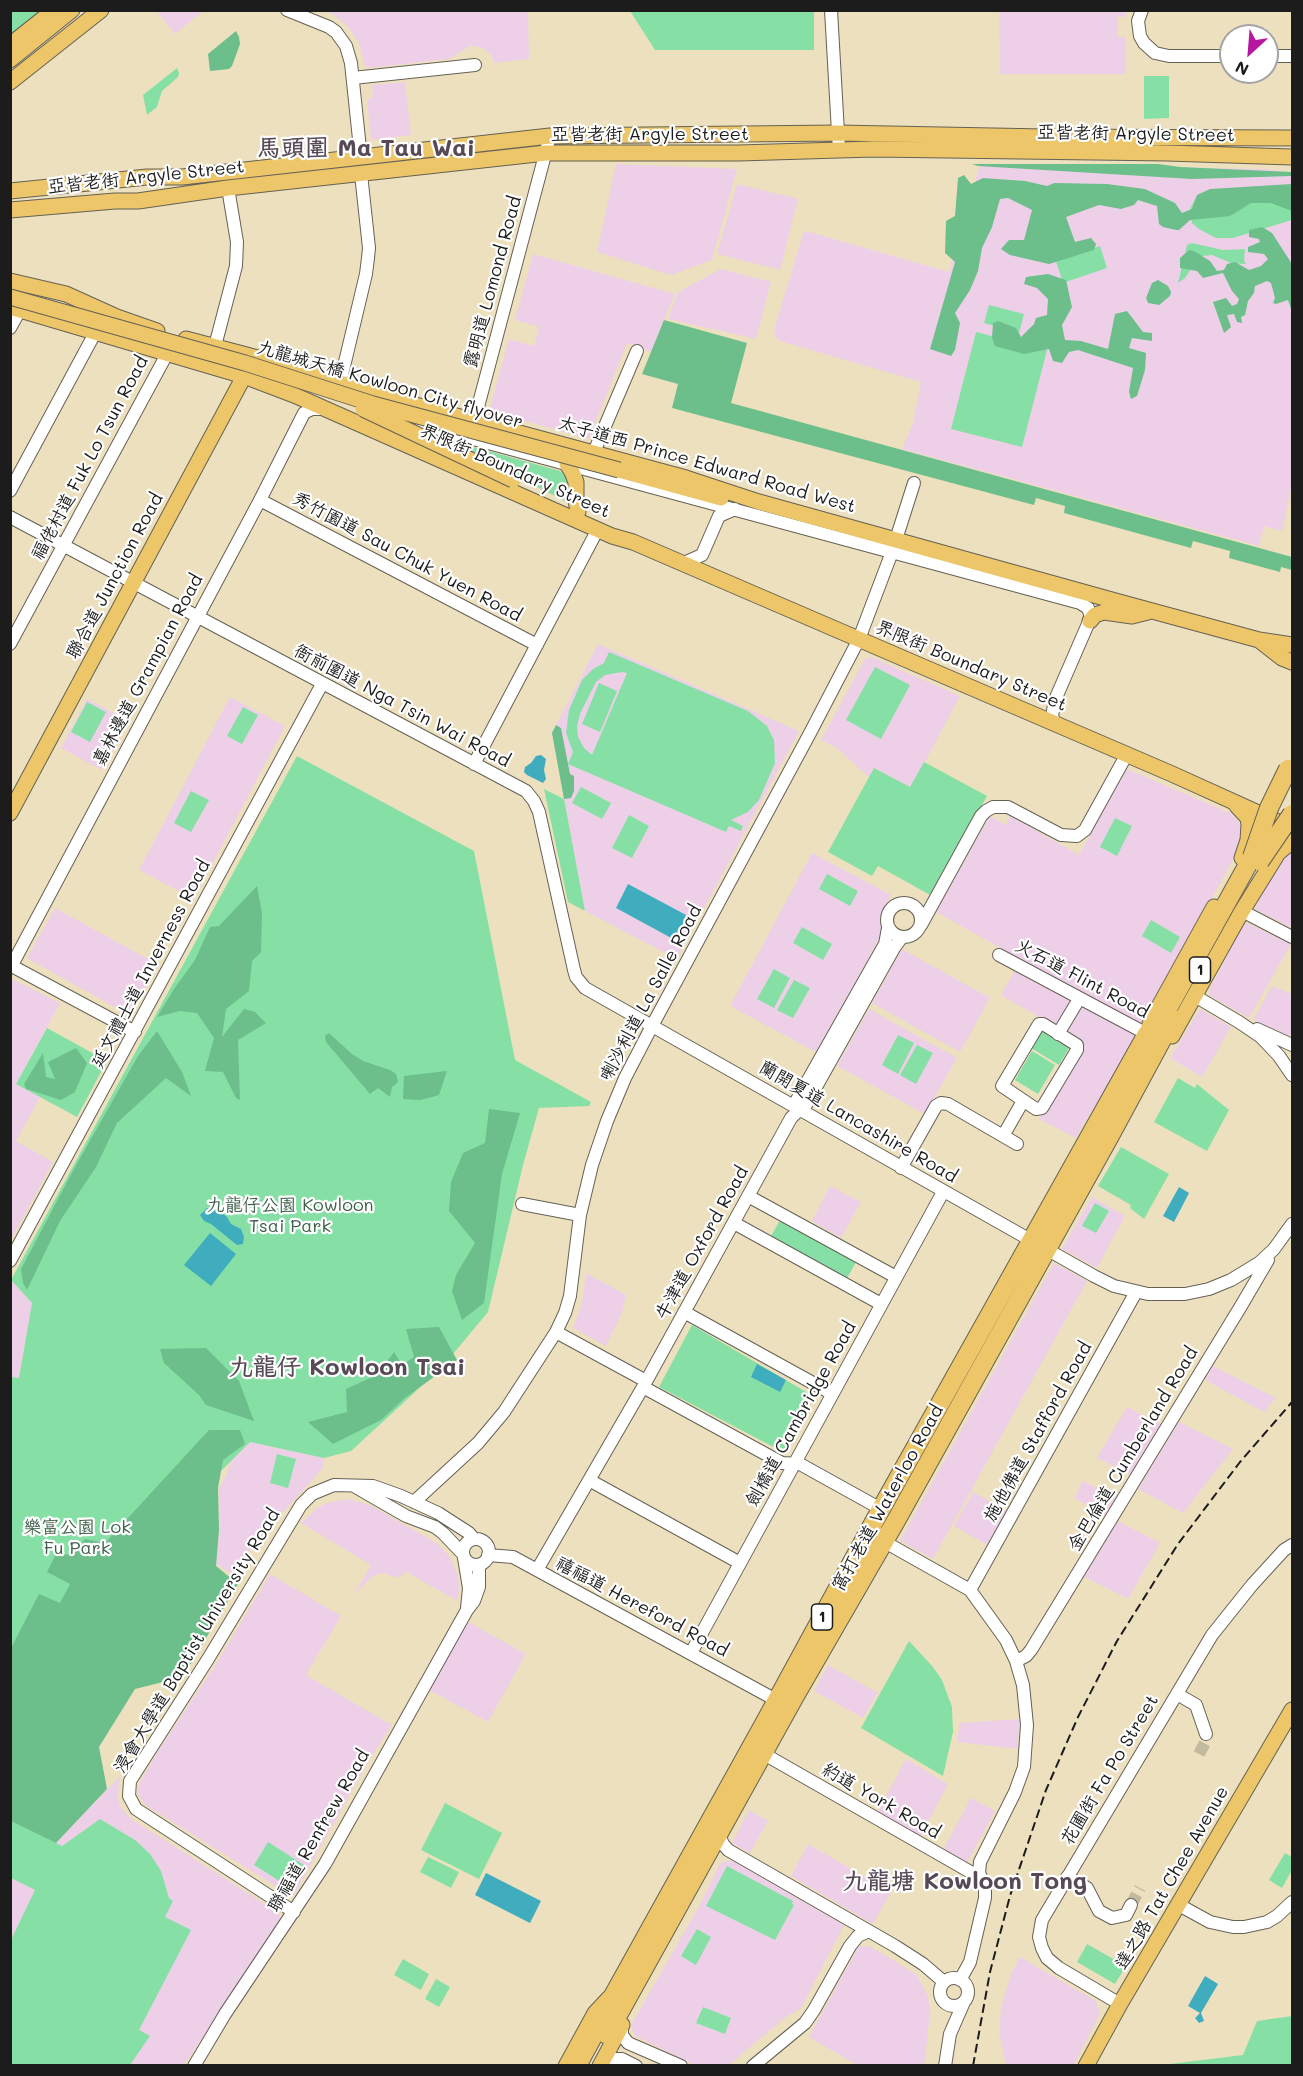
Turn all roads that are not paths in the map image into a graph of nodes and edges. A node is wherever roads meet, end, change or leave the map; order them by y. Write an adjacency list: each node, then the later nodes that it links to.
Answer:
1 (54, 10): 8 (main road)
2 (72, 10): 9 (main road)
3 (85, 10): 9 (main road)
4 (101, 10): 15 (main road)
5 (287, 10): 14 (street)
6 (831, 10): 16 (street)
7 (1142, 10): 10 (street)
8 (10, 45)
9 (28, 51): 11 (main road); 13 (main road)
10 (1219, 56)
11 (10, 60)
12 (475, 64): 14 (street)
13 (10, 70)
14 (353, 78): 22 (street)
15 (10, 82)
16 (838, 133): 17 (main road, 亞皆老街 Argyle Street); 18 (main road, 亞皆老街 Argyle Street); 19 (street)
17 (550, 136): 20 (street, 露明道 Lomond Road); 22 (main road, 亞皆老街 Argyle Street)
18 (1293, 138)
19 (839, 150): 20 (main road, 亞皆老街 Argyle Street); 21 (main road, 亞皆老街 Argyle Street)
20 (546, 153): 22 (main road, 亞皆老街 Argyle Street); 45 (street, 露明道 Lomond Road)
21 (1293, 157)
22 (361, 166): 23 (main road, 亞皆老街 Argyle Street); 24 (main road, 亞皆老街 Argyle Street); 42 (street)
23 (182, 177): 25 (main road, 亞皆老街 Argyle Street); 26 (main road)
24 (228, 188): 27 (main road, 亞皆老街 Argyle Street); 37 (street)
25 (10, 191)
26 (116, 192): 27 (main road); 28 (main road)
27 (174, 195): 29 (main road, 亞皆老街 Argyle Street)
28 (10, 200)
29 (10, 210)
30 (10, 280): 34 (main road, 太子道西 Prince Edward Road West)
31 (10, 290): 34 (main road)
32 (10, 297): 54 (main road, 九龍城天橋 Kowloon City flyover, bridge)
33 (14, 306): 35 (street); 36 (main road); 56 (main road, 九龍城天橋 Kowloon City flyover, bridge)
34 (117, 317): 37 (main road, 太子道西 Prince Edward Road West)
35 (10, 328)
36 (95, 333): 39 (main road); 52 (street)
37 (215, 346): 40 (main road, 太子道西 Prince Edward Road West)
38 (637, 351): 49 (street)
39 (166, 354): 41 (main road); 60 (street, 福佬村道 Fuk Lo Tsun Road)
40 (254, 357): 41 (main road, 聯合道 Junction Road); 42 (main road, 太子道西 Prince Edward Road West)
41 (244, 376): 44 (main road); 63 (main road, 聯合道 Junction Road)
42 (340, 382): 43 (main road, 太子道西 Prince Edward Road West)
43 (386, 397): 45 (main road, 太子道西 Prince Edward Road West); 46 (main road)
44 (327, 409): 47 (main road); 53 (street, 嘉林邊道 Grampian Road)
45 (476, 421): 48 (street, 露明道 Lomond Road); 49 (main road, 太子道西 Prince Edward Road West)
46 (400, 429): 47 (street, 太子道西 Prince Edward Road West); 48 (street, 太子道西 Prince Edward Road West)
47 (382, 433): 58 (main road, 界限街 Boundary Street)
48 (471, 438): 50 (street, 太子道西 Prince Edward Road West)
49 (594, 452): 54 (main road, 太子道西 Prince Edward Road West)
50 (567, 464): 55 (street, 太子道西 Prince Edward Road West); 56 (main road)
51 (914, 483): 61 (street, 喇沙利道 La Salle Road)
52 (10, 491)
53 (260, 500): 65 (street, 嘉林邊道 Grampian Road); 70 (street, 秀竹園道 Sau Chuk Yuen Road)
54 (759, 502): 61 (main road, 太子道西 Prince Edward Road West)
55 (735, 509): 61 (street, 太子道西 Prince Edward Road West); 62 (street)
56 (578, 512): 59 (main road, 界限街 Boundary Street)
57 (10, 517): 60 (street, 衙前圍道 Nga Tsin Wai Road)
58 (598, 529): 59 (main road, 界限街 Boundary Street); 70 (street)
59 (633, 542): 62 (main road, 界限街 Boundary Street)
60 (63, 545): 63 (street, 衙前圍道 Nga Tsin Wai Road); 69 (street, 福佬村道 Fuk Lo Tsun Road)
61 (894, 546): 64 (main road, 太子道西 Prince Edward Road West); 66 (street, 太子道西 Prince Edward Road West); 67 (street, 喇沙利道 La Salle Road)
62 (684, 563): 67 (main road, 界限街 Boundary Street)
63 (133, 583): 65 (street, 衙前圍道 Nga Tsin Wai Road); 79 (main road, 聯合道 Junction Road)
64 (1151, 611): 66 (main road); 68 (main road, 太子道西 Prince Edward Road West)
65 (197, 618): 73 (street, 衙前圍道 Nga Tsin Wai Road); 94 (street, 嘉林邊道 Grampian Road)
66 (1090, 621): 74 (street)
67 (859, 639): 74 (main road, 界限街 Boundary Street); 99 (street, 喇沙利道 La Salle Road)
68 (1259, 640): 71 (main road, 太子道西 Prince Edward Road West); 72 (main road)
69 (10, 644)
70 (537, 645): 77 (street)
71 (1293, 645)
72 (1293, 662)
73 (322, 684): 77 (street, 衙前圍道 Nga Tsin Wai Road); 100 (street, 延文禮士道 Inverness Road)
74 (1055, 723): 75 (main road, 界限街 Boundary Street)
75 (1127, 754): 80 (main road, 界限街 Boundary Street); 89 (street)
76 (1293, 763): 81 (main road, 窩打老道 Waterloo Road); 86 (highway, 窩打老道 Waterloo Road / 1, bridge)
77 (474, 764): 99 (street, 衙前圍道 Nga Tsin Wai Road)
78 (1293, 781): 86 (highway, bridge)
79 (15, 793): 82 (main road, 聯合道 Junction Road)
80 (1232, 802): 81 (main road, 界限街 Boundary Street); 86 (main road, 窩打老道 Waterloo Road)
81 (1254, 811): 84 (main road, 界限街 Boundary Street)
82 (10, 813)
83 (1293, 814): 97 (highway, 窩打老道 Waterloo Road / 1, bridge)
84 (1293, 828)
85 (1293, 841): 87 (main road, 窩打老道 Waterloo Road)
86 (1249, 853): 87 (main road); 97 (highway, 窩打老道 Waterloo Road / 1); 102 (main road, 窩打老道 Waterloo Road)
87 (1273, 861): 88 (main road, 窩打老道 Waterloo Road)
88 (1242, 911): 92 (street); 95 (main road, 窩打老道 Waterloo Road)
89 (921, 925): 90 (street); 91 (street)
90 (888, 928): 91 (street); 108 (street, 牛津道 Oxford Road)
91 (902, 937): 108 (street, 牛津道 Oxford Road)
92 (1293, 937)
93 (999, 955): 96 (street, 火石道 Flint Road)
94 (11, 965): 100 (street)
95 (1195, 996): 98 (street); 105 (main road, 窩打老道 Waterloo Road)
96 (1079, 999): 101 (street); 102 (street, 火石道 Flint Road)
97 (1170, 1014): 102 (highway, 窩打老道 Waterloo Road / 1); 105 (highway, 窩打老道 Waterloo Road / 1)
98 (1239, 1022): 103 (street); 104 (street)
99 (652, 1026): 108 (street, 蘭開夏道 Lancashire Road); 115 (street, 喇沙利道 La Salle Road)
100 (135, 1032): 120 (street, 延文禮士道 Inverness Road)
101 (1059, 1034): 107 (street); 107 (street)
102 (1147, 1034): 118 (highway, 窩打老道 Waterloo Road / 1)
103 (1290, 1044): 104 (street)
104 (1279, 1056): 106 (street)
105 (1146, 1069): 118 (highway, 窩打老道 Waterloo Road / 1)
106 (1293, 1075)
107 (1023, 1101): 109 (street)
108 (799, 1108): 111 (street, 蘭開夏道 Lancashire Road); 113 (street, 牛津道 Oxford Road)
109 (1003, 1136): 110 (street); 111 (street)
110 (1017, 1144)
111 (901, 1168): 112 (street, 蘭開夏道 Lancashire Road)
112 (943, 1192): 118 (street, 蘭開夏道 Lancashire Road); 121 (street, 劍橋道 Cambridge Road)
113 (748, 1196): 116 (street, 牛津道 Oxford Road); 121 (street)
114 (522, 1204): 115 (street)
115 (580, 1215): 127 (street, 喇沙利道 La Salle Road)
116 (734, 1222): 124 (street); 126 (street, 牛津道 Oxford Road)
117 (1292, 1226): 119 (street)
118 (1039, 1244): 123 (street, 蘭開夏道 Lancashire Road); 134 (highway, 窩打老道 Waterloo Road / 1); 135 (highway, 窩打老道 Waterloo Road / 1)
119 (1274, 1249): 122 (street, 蘭開夏道 Lancashire Road); 125 (street, 金巴倫道 Cumberland Road)
120 (10, 1261)
121 (896, 1277): 124 (street, 劍橋道 Cambridge Road)
122 (1221, 1285): 123 (street, 蘭開夏道 Lancashire Road); 125 (street)
123 (1136, 1292): 144 (street, 施他佛道 Stafford Road)
124 (881, 1304): 129 (street, 劍橋道 Cambridge Road)
125 (1242, 1306): 147 (street, 金巴倫道 Cumberland Road)
126 (684, 1312): 128 (street, 牛津道 Oxford Road); 129 (street)
127 (556, 1332): 128 (street); 133 (street, 喇沙利道 La Salle Road)
128 (644, 1384): 130 (street); 131 (street, 牛津道 Oxford Road)
129 (831, 1393): 130 (street, 劍橋道 Cambridge Road)
130 (793, 1464): 135 (street); 142 (street, 劍橋道 Cambridge Road)
131 (589, 1480): 142 (street); 143 (street, 牛津道 Oxford Road)
132 (353, 1486): 133 (street, 浸會大學道 Baptist University Road); 136 (street); 161 (street, 浸會大學道 Baptist University Road)
133 (414, 1502): 136 (street); 137 (street, 浸會大學道 Baptist University Road)
134 (905, 1503): 135 (highway); 138 (highway, 窩打老道 Waterloo Road / 1)
135 (881, 1509): 138 (street); 150 (highway, 窩打老道 Waterloo Road / 1)
136 (423, 1522): 140 (street)
137 (474, 1539): 140 (street); 141 (street)
138 (883, 1540): 144 (street); 149 (highway, 窩打老道 Waterloo Road / 1)
139 (1293, 1545): 148 (street, 花圃街 Fa Po Street)
140 (464, 1556): 141 (street); 145 (street, 聯福道 Renfrew Road)
141 (484, 1560): 143 (street, 禧福道 Hereford Road); 145 (street, 聯福道 Renfrew Road)
142 (740, 1563): 146 (street, 劍橋道 Cambridge Road)
143 (537, 1570): 146 (street, 禧福道 Hereford Road)
144 (970, 1590): 147 (street)
145 (467, 1610): 161 (street, 聯福道 Renfrew Road)
146 (691, 1653): 150 (street, 禧福道 Hereford Road)
147 (1016, 1661): 156 (street)
148 (1177, 1694): 153 (street); 157 (street, 花圃街 Fa Po Street)
149 (795, 1696): 150 (highway); 154 (highway, 窩打老道 Waterloo Road / 1)
150 (776, 1700): 167 (highway, 窩打老道 Waterloo Road / 1)
151 (1293, 1710): 152 (main road, 達之路 Tat Chee Avenue)
152 (1287, 1731): 160 (main road, 達之路 Tat Chee Avenue)
153 (1206, 1734)
154 (764, 1754): 155 (highway, 窩打老道 Waterloo Road / 1); 156 (street, 約道 York Road)
155 (719, 1834): 162 (street); 167 (highway, 窩打老道 Waterloo Road / 1)
156 (981, 1878): 164 (street)
157 (1067, 1878): 159 (street); 170 (street, 花圃街 Fa Po Street)
158 (1293, 1902): 160 (street)
159 (1131, 1905)
160 (1179, 1905): 170 (main road, 達之路 Tat Chee Avenue)
161 (294, 1912): 174 (street, 聯福道 Renfrew Road)
162 (869, 1930): 163 (street); 179 (street)
163 (923, 1964): 164 (street); 166 (street)
164 (969, 1966): 165 (street)
165 (960, 1980): 166 (street); 169 (street)
166 (944, 1982): 168 (street)
167 (622, 1995): 171 (main road, 窩打老道 Waterloo Road); 173 (highway, 窩打老道 Waterloo Road / 1); 175 (main road, 窩打老道 Waterloo Road); 176 (highway, 窩打老道 Waterloo Road / 1)
168 (942, 2001): 169 (street); 172 (street)
169 (964, 2002): 172 (street)
170 (1120, 2004): 181 (main road, 達之路 Tat Chee Avenue)
171 (622, 2024): 173 (main road, 窩打老道 Waterloo Road); 178 (street)
172 (950, 2034): 180 (street)
173 (597, 2064): 177 (street)
174 (194, 2066)
175 (566, 2066)
176 (576, 2066)
177 (636, 2066)
178 (681, 2066)
179 (753, 2066)
180 (945, 2066)
181 (1086, 2066)

